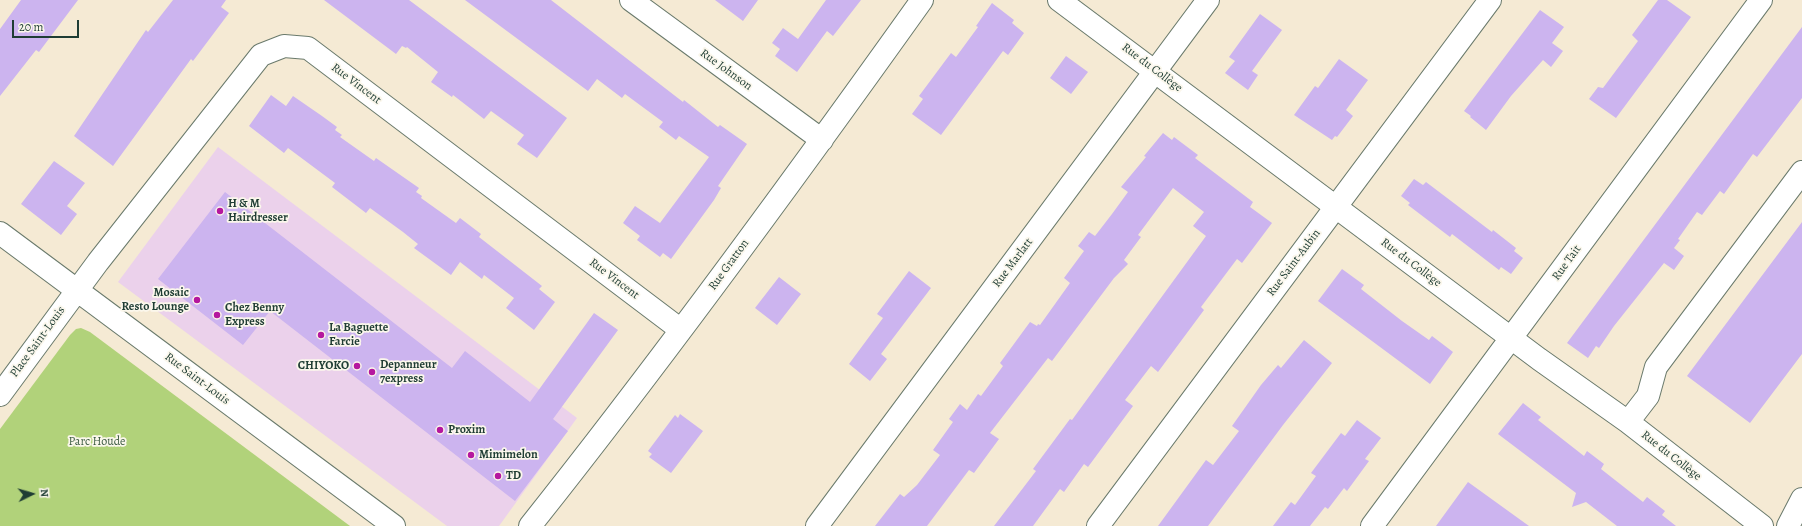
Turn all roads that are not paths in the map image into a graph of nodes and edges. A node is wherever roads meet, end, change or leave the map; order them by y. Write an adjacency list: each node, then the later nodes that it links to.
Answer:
1 (631, 0): 8 (street, Rue Johnson)
2 (922, 0): 8 (street, Rue Gratton)
3 (1059, 0): 7 (street, Rue du Collège)
4 (1208, 0): 7 (street, Rue Marlatt)
5 (1490, 0): 10 (street, Rue Saint-Aubin)
6 (1760, 0): 14 (street, Rue Tait)
7 (1156, 71): 10 (street, Rue du Collège); 20 (street, Rue Marlatt)
8 (822, 140): 13 (street, Rue Gratton)
9 (1802, 172): 16 (street)
10 (1336, 206): 14 (street, Rue du Collège); 21 (street, Rue Saint-Aubin)
11 (0, 233): 12 (street, Rue Saint-Louis)
12 (77, 290): 13 (street, Rue Vincent); 15 (street, Place Saint-Louis); 18 (street, Rue Saint-Louis)
13 (681, 330): 19 (street, Rue Gratton)
14 (1512, 338): 16 (street, Rue du Collège); 22 (street, Rue Tait)
15 (0, 395)
16 (1628, 422): 23 (street, Rue du Collège)
17 (1802, 499): 24 (street)
18 (394, 526)
19 (530, 526)
20 (817, 526)
21 (1098, 526)
22 (1372, 526)
23 (1762, 526)
24 (1788, 526)

